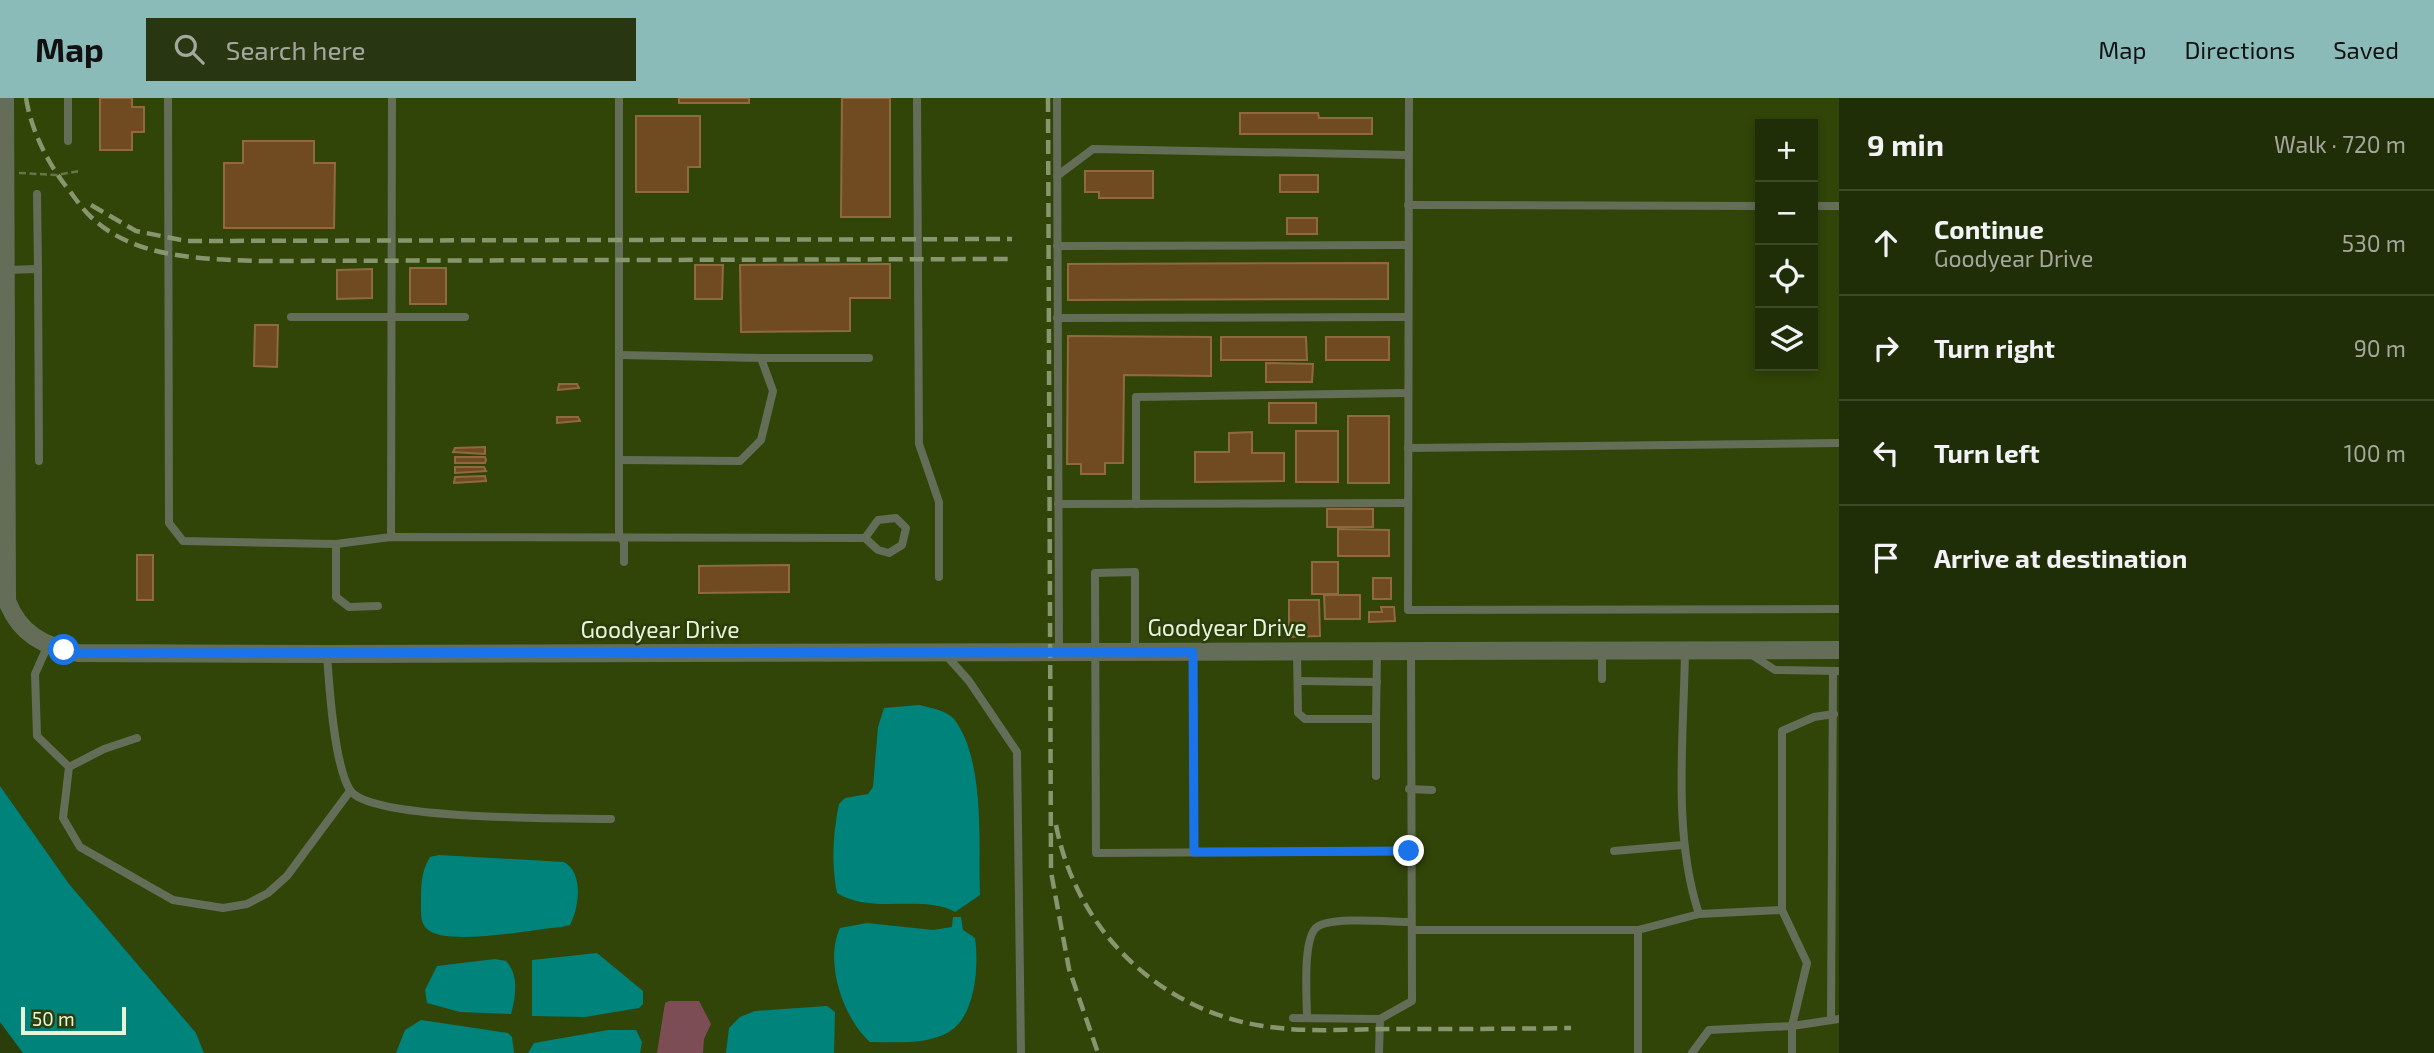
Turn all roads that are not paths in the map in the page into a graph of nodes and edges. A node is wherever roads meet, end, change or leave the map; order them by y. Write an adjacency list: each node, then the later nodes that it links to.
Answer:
1 (5, 98): 11 (street, Goodyear Drive)
2 (68, 98): 9 (lane)
3 (168, 98): 43 (lane)
4 (392, 98): 24 (lane)
5 (619, 98): 28 (lane)
6 (917, 98): 45 (lane)
7 (1057, 98): 12 (lane)
8 (1409, 98): 10 (lane)
9 (68, 141)
10 (1408, 155): 12 (lane); 15 (lane)
11 (3, 156): 13 (street, Goodyear Drive)
12 (1057, 176): 20 (lane)
13 (6, 182): 22 (street, Goodyear Drive)
14 (37, 194): 21 (lane)
15 (1408, 205): 16 (lane); 19 (lane)
16 (1755, 206)
17 (1818, 206): 18 (lane)
18 (1839, 206)
19 (1408, 245): 20 (lane); 26 (lane)
20 (1057, 246): 27 (lane)
21 (38, 269): 22 (lane); 35 (lane)
22 (5, 270): 39 (street, Goodyear Drive)
23 (291, 317): 24 (lane)
24 (391, 317): 25 (lane); 41 (lane)
25 (465, 317)
26 (1408, 317): 27 (lane); 31 (lane)
27 (1057, 318): 37 (lane)
28 (619, 355): 29 (lane); 34 (lane)
29 (761, 358): 30 (lane); 34 (lane)
30 (869, 358)
31 (1408, 393): 33 (lane); 38 (lane)
32 (1839, 443): 33 (lane)
33 (1408, 448): 36 (lane)
34 (619, 460): 40 (lane)
35 (39, 461)
36 (1408, 503): 38 (lane); 47 (lane)
37 (1058, 504): 38 (lane); 59 (lane)
38 (1136, 504)
39 (3, 520): 48 (street, Goodyear Drive)
40 (619, 536): 41 (lane); 42 (lane); 44 (lane)
41 (391, 537): 43 (lane)
42 (865, 538): 42 (lane)
43 (336, 544): 46 (lane)
44 (624, 562)
45 (939, 577)
46 (378, 606)
47 (1839, 609)
48 (48, 645): 60 (street, Goodyear Drive); 69 (lane)
49 (1685, 650): 50 (street, Goodyear Drive); 54 (street, Goodyear Drive); 75 (lane)
50 (1744, 650): 51 (street, Goodyear Drive); 62 (lane)
51 (1839, 650)
52 (1095, 651): 53 (street, Goodyear Drive); 53 (lane); 59 (street, Goodyear Drive); 78 (lane)
53 (1136, 651): 55 (street, Goodyear Drive)
54 (1602, 651): 58 (street, Goodyear Drive); 63 (lane)
55 (1193, 652): 56 (street, Goodyear Drive); 78 (lane)
56 (1297, 652): 57 (street, Goodyear Drive); 64 (lane)
57 (1377, 652): 58 (street, Goodyear Drive); 65 (lane)
58 (1411, 652): 71 (lane)
59 (1059, 653): 61 (street, Goodyear Drive)
60 (327, 654): 61 (street, Goodyear Drive); 73 (lane)
61 (945, 654): 90 (lane)
62 (1836, 671): 66 (lane)
63 (1602, 679)
64 (1298, 681): 65 (lane); 67 (lane)
65 (1377, 682): 67 (lane)
66 (1834, 714): 79 (lane); 80 (lane)
67 (1376, 719): 70 (lane)
68 (136, 738): 69 (lane)
69 (69, 766): 73 (lane)
70 (1376, 776)
71 (1409, 789): 72 (lane); 76 (lane)
72 (1432, 790)
73 (350, 791): 74 (lane)
74 (611, 819)
75 (1684, 845): 77 (lane); 81 (lane)
76 (1409, 851): 78 (lane); 82 (lane)
77 (1614, 851)
78 (1194, 852)
79 (1835, 905): 84 (lane)
80 (1782, 910): 81 (lane); 89 (lane)
81 (1699, 914): 83 (lane)
82 (1412, 926): 83 (lane); 86 (lane); 88 (lane)
83 (1638, 930): 92 (lane)
84 (1835, 965): 87 (lane)
85 (1293, 1018): 86 (lane)
86 (1307, 1018): 88 (lane)
87 (1835, 1018): 89 (lane)
88 (1380, 1019): 91 (lane)
89 (1792, 1026): 93 (lane); 94 (lane)
90 (1021, 1053)
91 (1379, 1053)
92 (1638, 1053)
93 (1692, 1053)
94 (1792, 1053)

